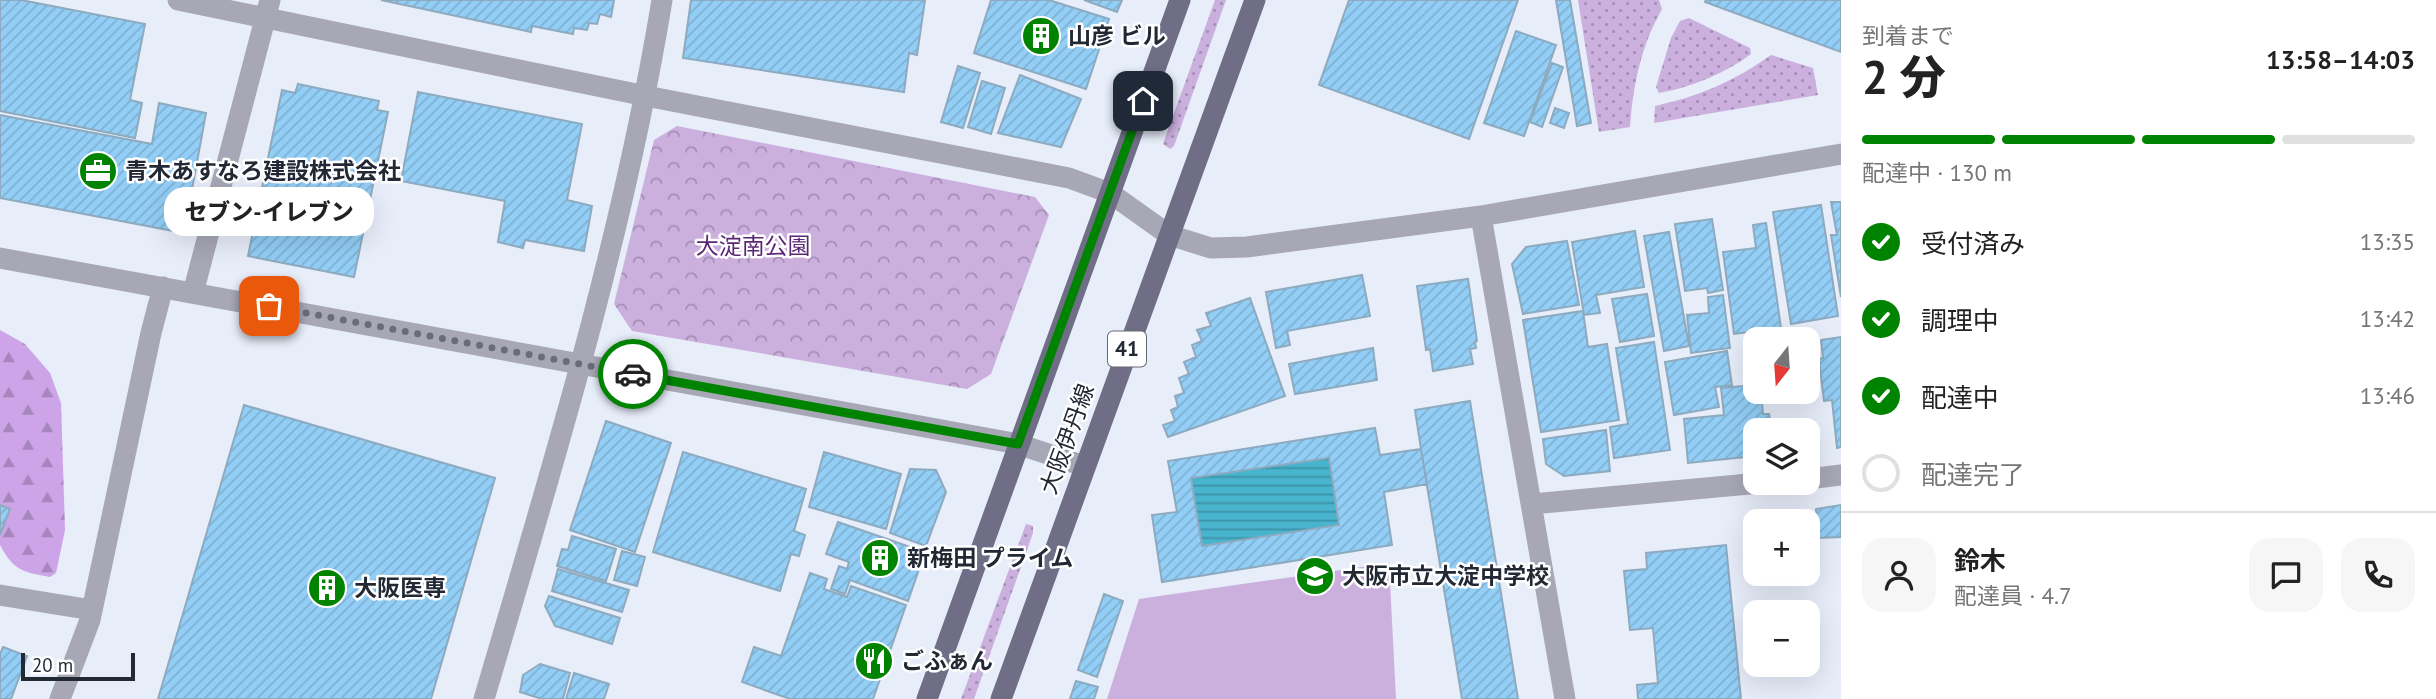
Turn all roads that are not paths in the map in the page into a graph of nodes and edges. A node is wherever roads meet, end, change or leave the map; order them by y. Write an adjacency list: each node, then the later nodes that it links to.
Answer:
1 (178, 0): 5 (street)
2 (662, 0): 6 (street)
3 (1180, 0): 8 (main road, 大阪伊丹線)
4 (1255, 0): 10 (main road, 大阪伊丹線 / 41)
5 (268, 8): 6 (street); 13 (street)
6 (646, 96): 8 (street); 14 (street)
7 (1841, 153): 9 (street)
8 (1110, 193): 10 (street); 15 (main road, 大阪伊丹線)
9 (1481, 216): 10 (street); 20 (street)
10 (1169, 235): 16 (main road, 大阪伊丹線 / 41)
11 (0, 258): 12 (street)
12 (163, 287): 13 (street); 22 (street)
13 (193, 293): 14 (street)
14 (582, 365): 15 (street); 24 (street)
15 (1018, 444): 16 (street); 25 (main road, 大阪伊丹線)
16 (1084, 466): 26 (main road, 大阪伊丹線 / 41)
17 (1841, 475): 18 (street)
18 (1820, 478)
19 (1743, 485): 20 (street)
20 (1532, 504): 27 (street)
21 (1, 600): 22 (street)
22 (92, 610): 23 (street)
23 (60, 699)
24 (484, 699)
25 (927, 699)
26 (1001, 699)
27 (1565, 699)

